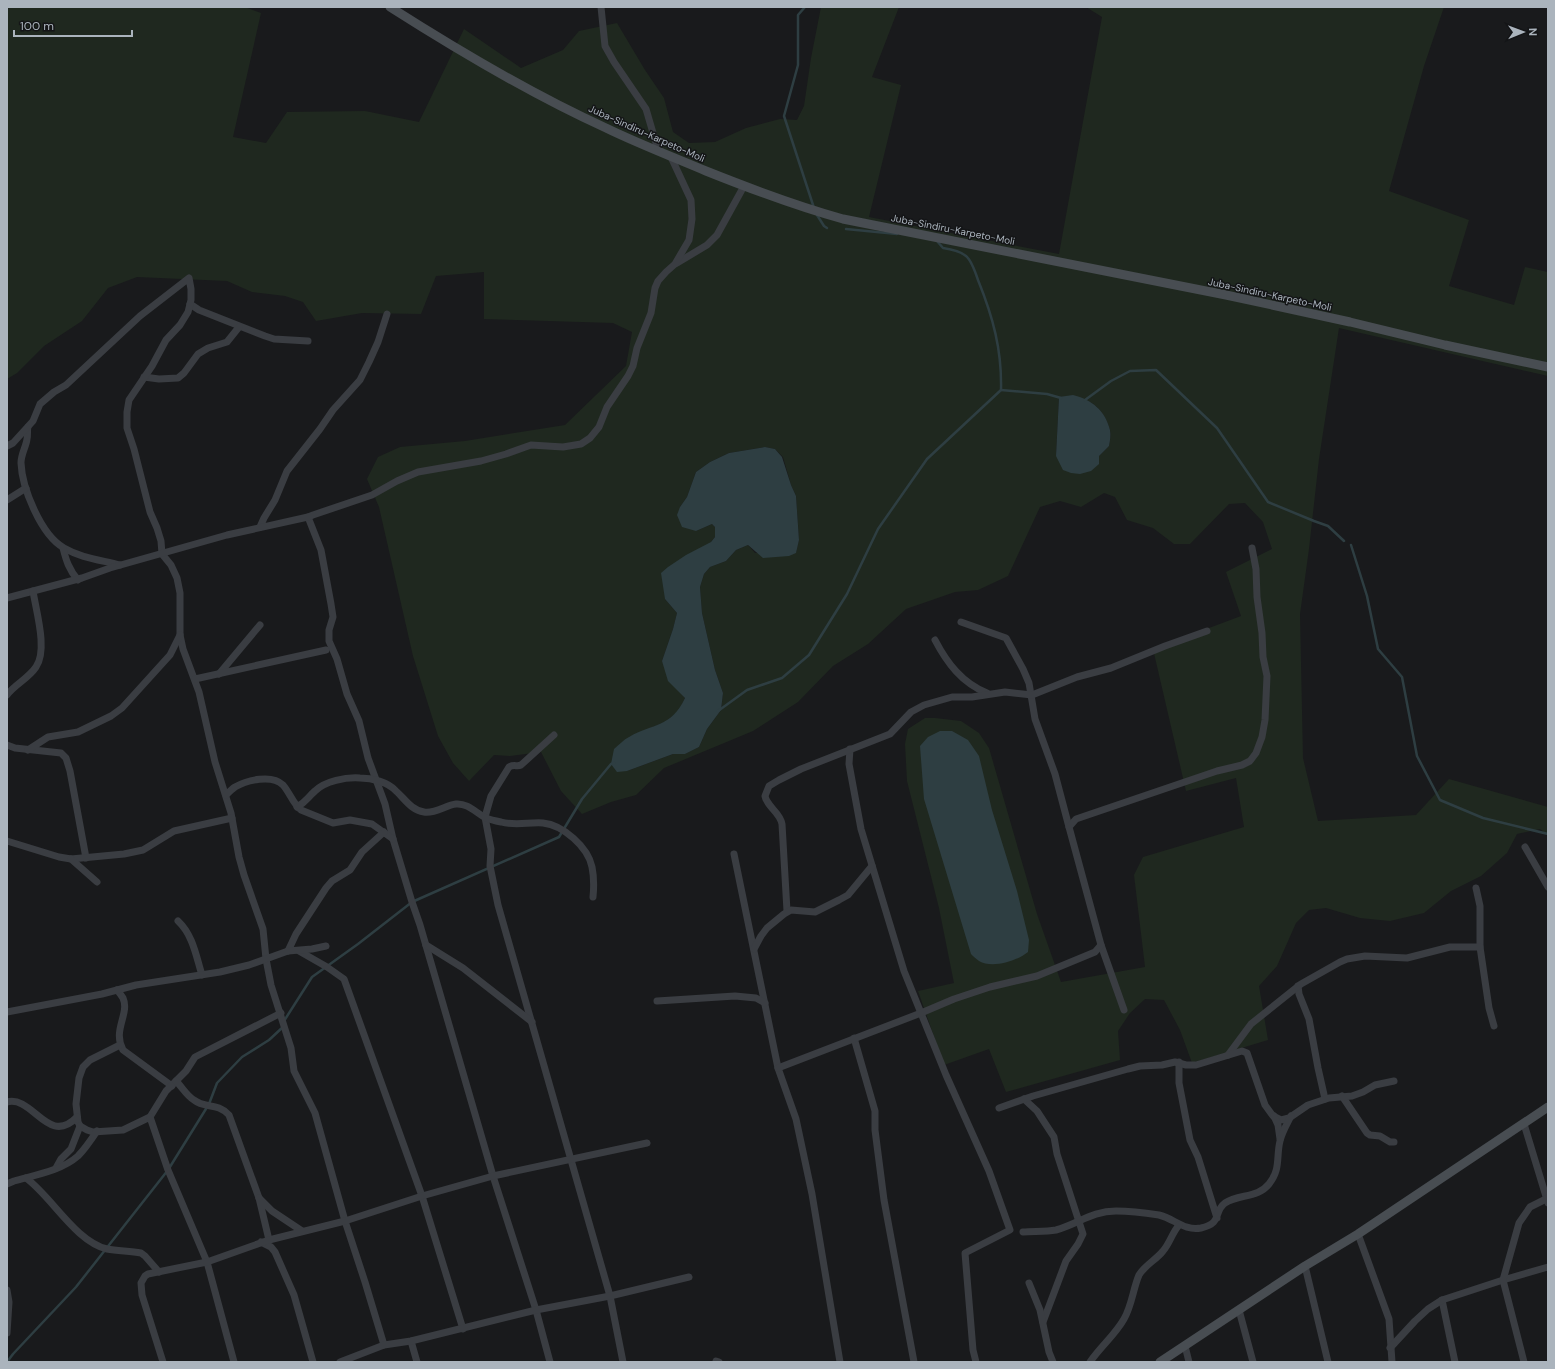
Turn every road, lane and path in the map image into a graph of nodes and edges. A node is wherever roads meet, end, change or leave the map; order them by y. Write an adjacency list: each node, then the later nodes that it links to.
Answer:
1 (390, 7): 3 (main road, Juba-Sindiru-Karpeto-Moli)
2 (601, 7): 3 (street)
3 (658, 150): 4 (main road, Juba-Sindiru-Karpeto-Moli)
4 (672, 157): 5 (main road, Juba-Sindiru-Karpeto-Moli); 6 (street)
5 (744, 186): 6 (street); 11 (main road, Juba-Sindiru-Karpeto-Moli)
6 (676, 264): 17 (street)
7 (190, 304): 9 (street); 12 (street); 13 (street)
8 (387, 314): 18 (street)
9 (239, 327): 10 (street); 12 (street)
10 (308, 341)
11 (1548, 367)
12 (144, 377): 21 (street)
13 (28, 426): 14 (street); 15 (street)
14 (7, 446)
15 (26, 488): 16 (street); 19 (street)
16 (7, 500)
17 (308, 517): 18 (street); 41 (street)
18 (260, 527): 21 (street)
19 (63, 548): 22 (street); 23 (street)
20 (1252, 548): 46 (street)
21 (162, 554): 22 (street); 29 (street)
22 (121, 565): 23 (street)
23 (78, 580): 24 (street)
24 (33, 591): 25 (street); 35 (street)
25 (7, 598)
26 (962, 622): 36 (street)
27 (260, 625): 32 (street)
28 (1207, 631): 36 (street)
29 (180, 635): 33 (street); 40 (street)
30 (935, 640): 34 (street)
31 (326, 650): 32 (street)
32 (219, 674): 33 (street)
33 (195, 679): 42 (street)
34 (989, 694): 36 (street); 39 (street)
35 (7, 695)
36 (1032, 695): 46 (street)
37 (554, 735): 45 (street)
38 (7, 745): 40 (street)
39 (850, 749): 54 (street); 59 (street)
40 (28, 750): 52 (street)
41 (378, 780): 43 (street); 45 (street); 48 (street)
42 (226, 795): 43 (street); 44 (street)
43 (297, 807): 47 (street)
44 (232, 818): 52 (street); 68 (street)
45 (485, 818): 58 (street); 78 (street)
46 (1069, 827): 62 (street)
47 (384, 832): 48 (street); 66 (street)
48 (393, 839): 61 (street)
49 (7, 841): 53 (street)
50 (1525, 847): 56 (street)
51 (734, 854): 65 (street)
52 (86, 858): 53 (street)
53 (71, 859): 55 (street)
54 (872, 866): 59 (street); 77 (street)
55 (97, 882)
56 (1548, 887)
57 (1476, 888): 64 (street)
58 (593, 897)
59 (787, 911): 65 (street)
60 (178, 921): 69 (street)
61 (426, 945): 78 (street); 105 (street)
62 (1101, 945): 74 (street); 77 (street)
63 (326, 946): 67 (street)
64 (1480, 947): 70 (street); 79 (street)
65 (754, 950): 73 (street)
66 (288, 951): 67 (street); 68 (street)
67 (299, 951): 108 (street)
68 (266, 959): 69 (street); 76 (street)
69 (202, 975): 71 (street)
70 (1298, 986): 82 (street); 89 (street)
71 (117, 990): 75 (street); 81 (street)
72 (657, 1001): 73 (street)
73 (765, 1003): 84 (street)
74 (1124, 1010)
75 (7, 1012)
76 (281, 1013): 86 (street); 113 (street)
77 (921, 1013): 80 (street); 150 (street)
78 (533, 1023): 103 (street)
79 (1494, 1026)
80 (854, 1038): 84 (street); 149 (street)
81 (120, 1045): 86 (street); 95 (street)
82 (1228, 1055): 83 (street); 93 (street)
83 (1179, 1062): 88 (street); 111 (street)
84 (778, 1068): 148 (street)
85 (1394, 1081): 87 (street)
86 (174, 1083): 96 (street); 109 (street)
87 (1342, 1096): 89 (street); 101 (street)
88 (1024, 1099): 92 (street); 112 (street)
89 (1325, 1099): 94 (street)
90 (7, 1102): 95 (street)
91 (1548, 1107): 97 (main road)
92 (999, 1108)
93 (1273, 1116): 94 (street); 100 (street)
94 (1291, 1116): 100 (street)
95 (77, 1117): 98 (street)
96 (150, 1117): 99 (street); 120 (street)
97 (1524, 1124): 110 (street); 117 (main road)
98 (80, 1126): 99 (street); 104 (street)
99 (97, 1131): 104 (street)
100 (1280, 1140): 111 (street)
101 (1394, 1142)
102 (647, 1143): 103 (street)
103 (571, 1159): 105 (street); 128 (street)
104 (56, 1168): 106 (street)
105 (493, 1176): 108 (street); 130 (street)
106 (26, 1178): 107 (street); 123 (street)
107 (7, 1184)
108 (422, 1196): 113 (street); 133 (street)
109 (259, 1198): 115 (street); 118 (street)
110 (1548, 1200): 125 (street)
111 (1217, 1218): 114 (street)
112 (1078, 1220): 114 (street); 116 (street); 132 (street)
113 (344, 1221): 115 (street); 136 (street)
114 (1179, 1225): 152 (street)
115 (302, 1232): 118 (street)
116 (1023, 1232)
117 (1358, 1234): 121 (main road); 138 (street)
118 (269, 1240): 119 (street)
119 (262, 1242): 120 (street); 143 (street)
120 (206, 1262): 123 (street); 142 (street)
121 (1305, 1266): 131 (main road); 156 (street)
122 (1548, 1267): 125 (street)
123 (159, 1272): 141 (street)
124 (689, 1277): 128 (street)
125 (1503, 1280): 129 (street); 140 (street)
126 (1029, 1283): 132 (street)
127 (7, 1290): 134 (street)
128 (610, 1296): 130 (street); 147 (street)
129 (1442, 1300): 138 (street); 158 (street)
130 (536, 1310): 133 (street); 146 (street)
131 (1239, 1310): 137 (main road); 155 (street)
132 (1043, 1322): 151 (street)
133 (463, 1329): 135 (street)
134 (7, 1333)
135 (411, 1341): 136 (street); 145 (street)
136 (384, 1345): 139 (street)
137 (1185, 1346): 153 (main road); 154 (street)
138 (1390, 1348): 157 (street)
139 (357, 1359): 144 (street)
140 (1523, 1359): 159 (street)
141 (163, 1362)
142 (234, 1362)
143 (312, 1362)
144 (340, 1362)
145 (417, 1362)
146 (550, 1362)
147 (623, 1362)
148 (840, 1362)
149 (914, 1362)
150 (976, 1362)
151 (1053, 1362)
152 (1090, 1362)
153 (1160, 1362)
154 (1189, 1362)
155 (1253, 1362)
156 (1328, 1362)
157 (1392, 1362)
158 (1455, 1362)
159 (1518, 1362)

